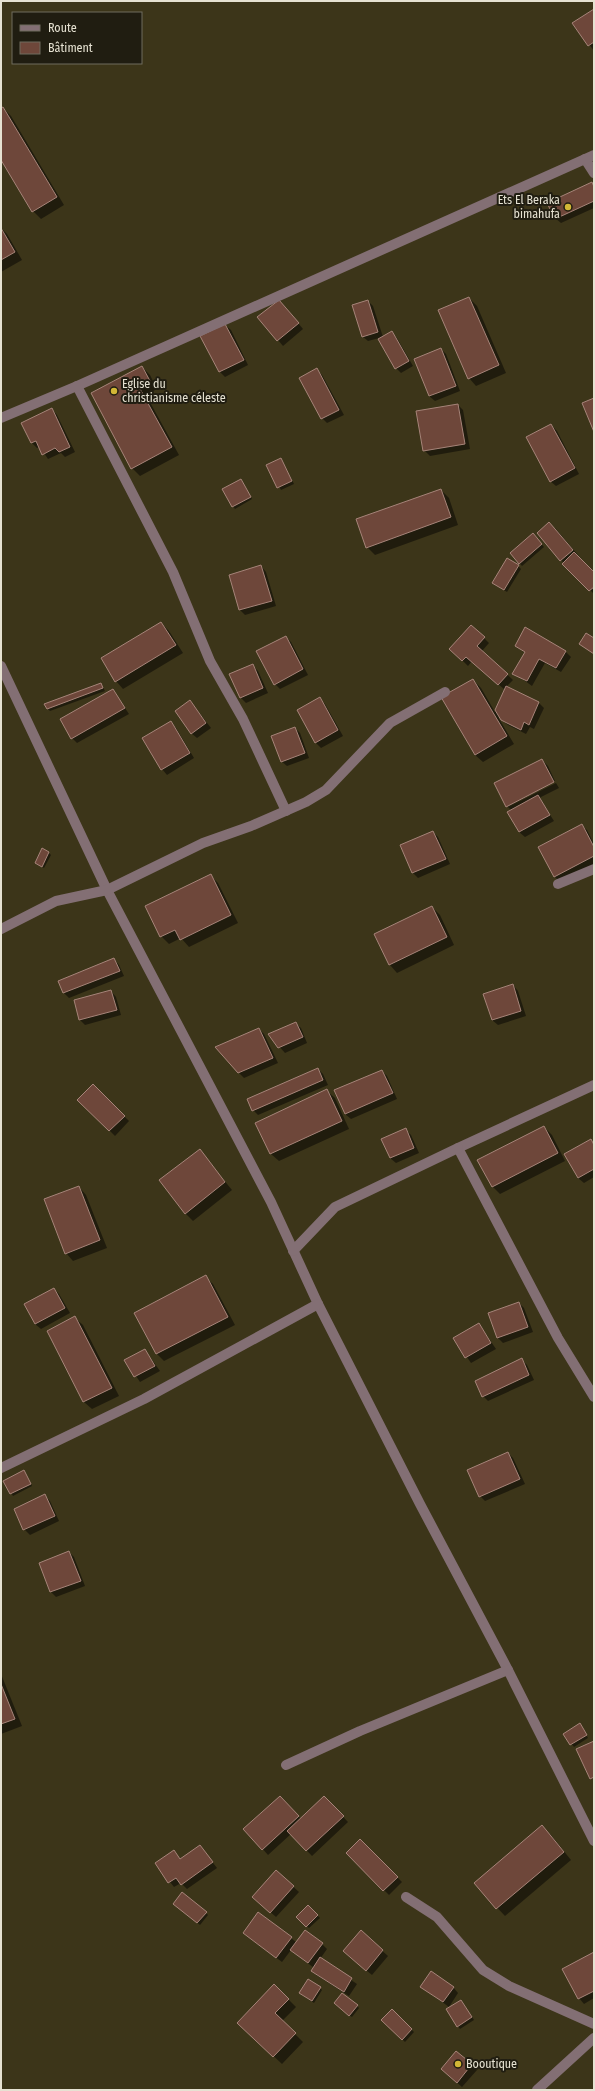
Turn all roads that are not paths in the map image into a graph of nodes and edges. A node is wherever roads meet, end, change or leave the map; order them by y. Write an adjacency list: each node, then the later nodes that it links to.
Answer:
1 (590, 157): 2 (street); 3 (street)
2 (594, 173)
3 (77, 386): 4 (street); 7 (street)
4 (1, 418)
5 (1, 666): 10 (street)
6 (445, 692): 7 (street)
7 (286, 811): 10 (street)
8 (594, 869): 9 (street)
9 (558, 884)
10 (107, 890): 11 (street); 14 (street)
11 (1, 929)
12 (594, 1085): 13 (street)
13 (458, 1148): 14 (street); 16 (street)
14 (294, 1251): 15 (street)
15 (318, 1304): 17 (street); 18 (street)
16 (594, 1397)
17 (1, 1468)
18 (508, 1670): 19 (street); 20 (street)
19 (286, 1765)
20 (594, 1841)
21 (406, 1897): 22 (street)
22 (594, 2024)
23 (594, 2038): 24 (street)
24 (537, 2090)

